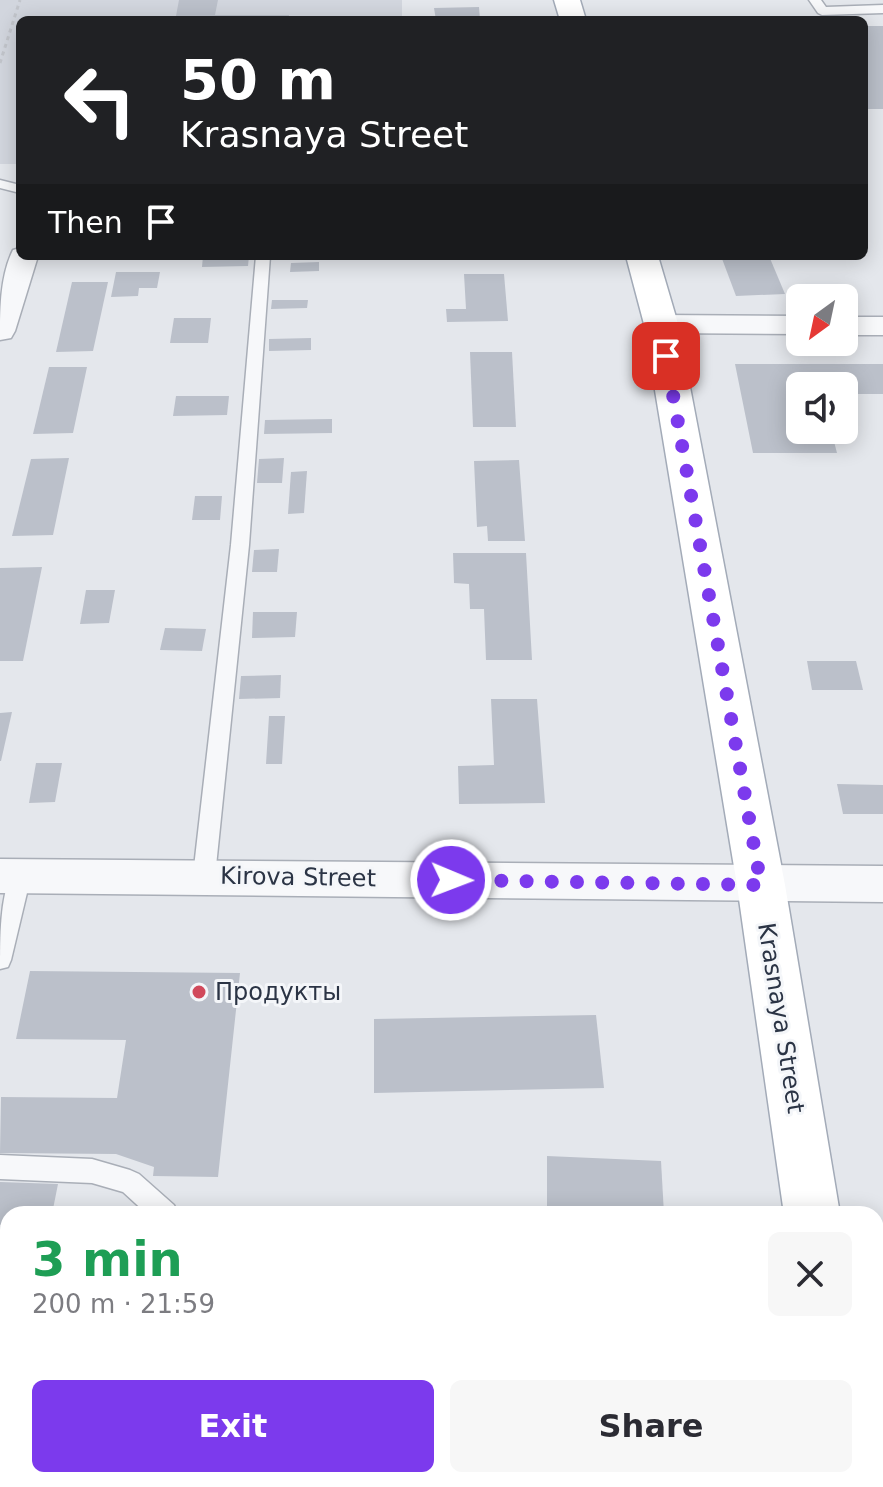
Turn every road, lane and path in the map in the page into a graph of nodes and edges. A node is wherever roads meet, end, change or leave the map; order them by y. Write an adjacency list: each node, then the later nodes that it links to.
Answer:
1 (20, 0): 4 (path)
2 (815, 0): 3 (lane)
3 (883, 9)
4 (0, 63)
5 (22, 260): 12 (street)
6 (263, 260): 14 (lane)
7 (643, 260): 8 (main road, Krasnaya Street)
8 (661, 324): 9 (street); 16 (main road, Krasnaya Street)
9 (786, 325)
10 (858, 326): 11 (street)
11 (883, 326)
12 (0, 331)
13 (10, 876): 14 (street, Kirova Street); 17 (lane)
14 (204, 876): 16 (street, Kirova Street)
15 (883, 884): 16 (street, Kirova Street)
16 (761, 885): 20 (main road, Krasnaya Street)
17 (0, 960)
18 (0, 1167): 19 (lane)
19 (156, 1206)
20 (811, 1206)

